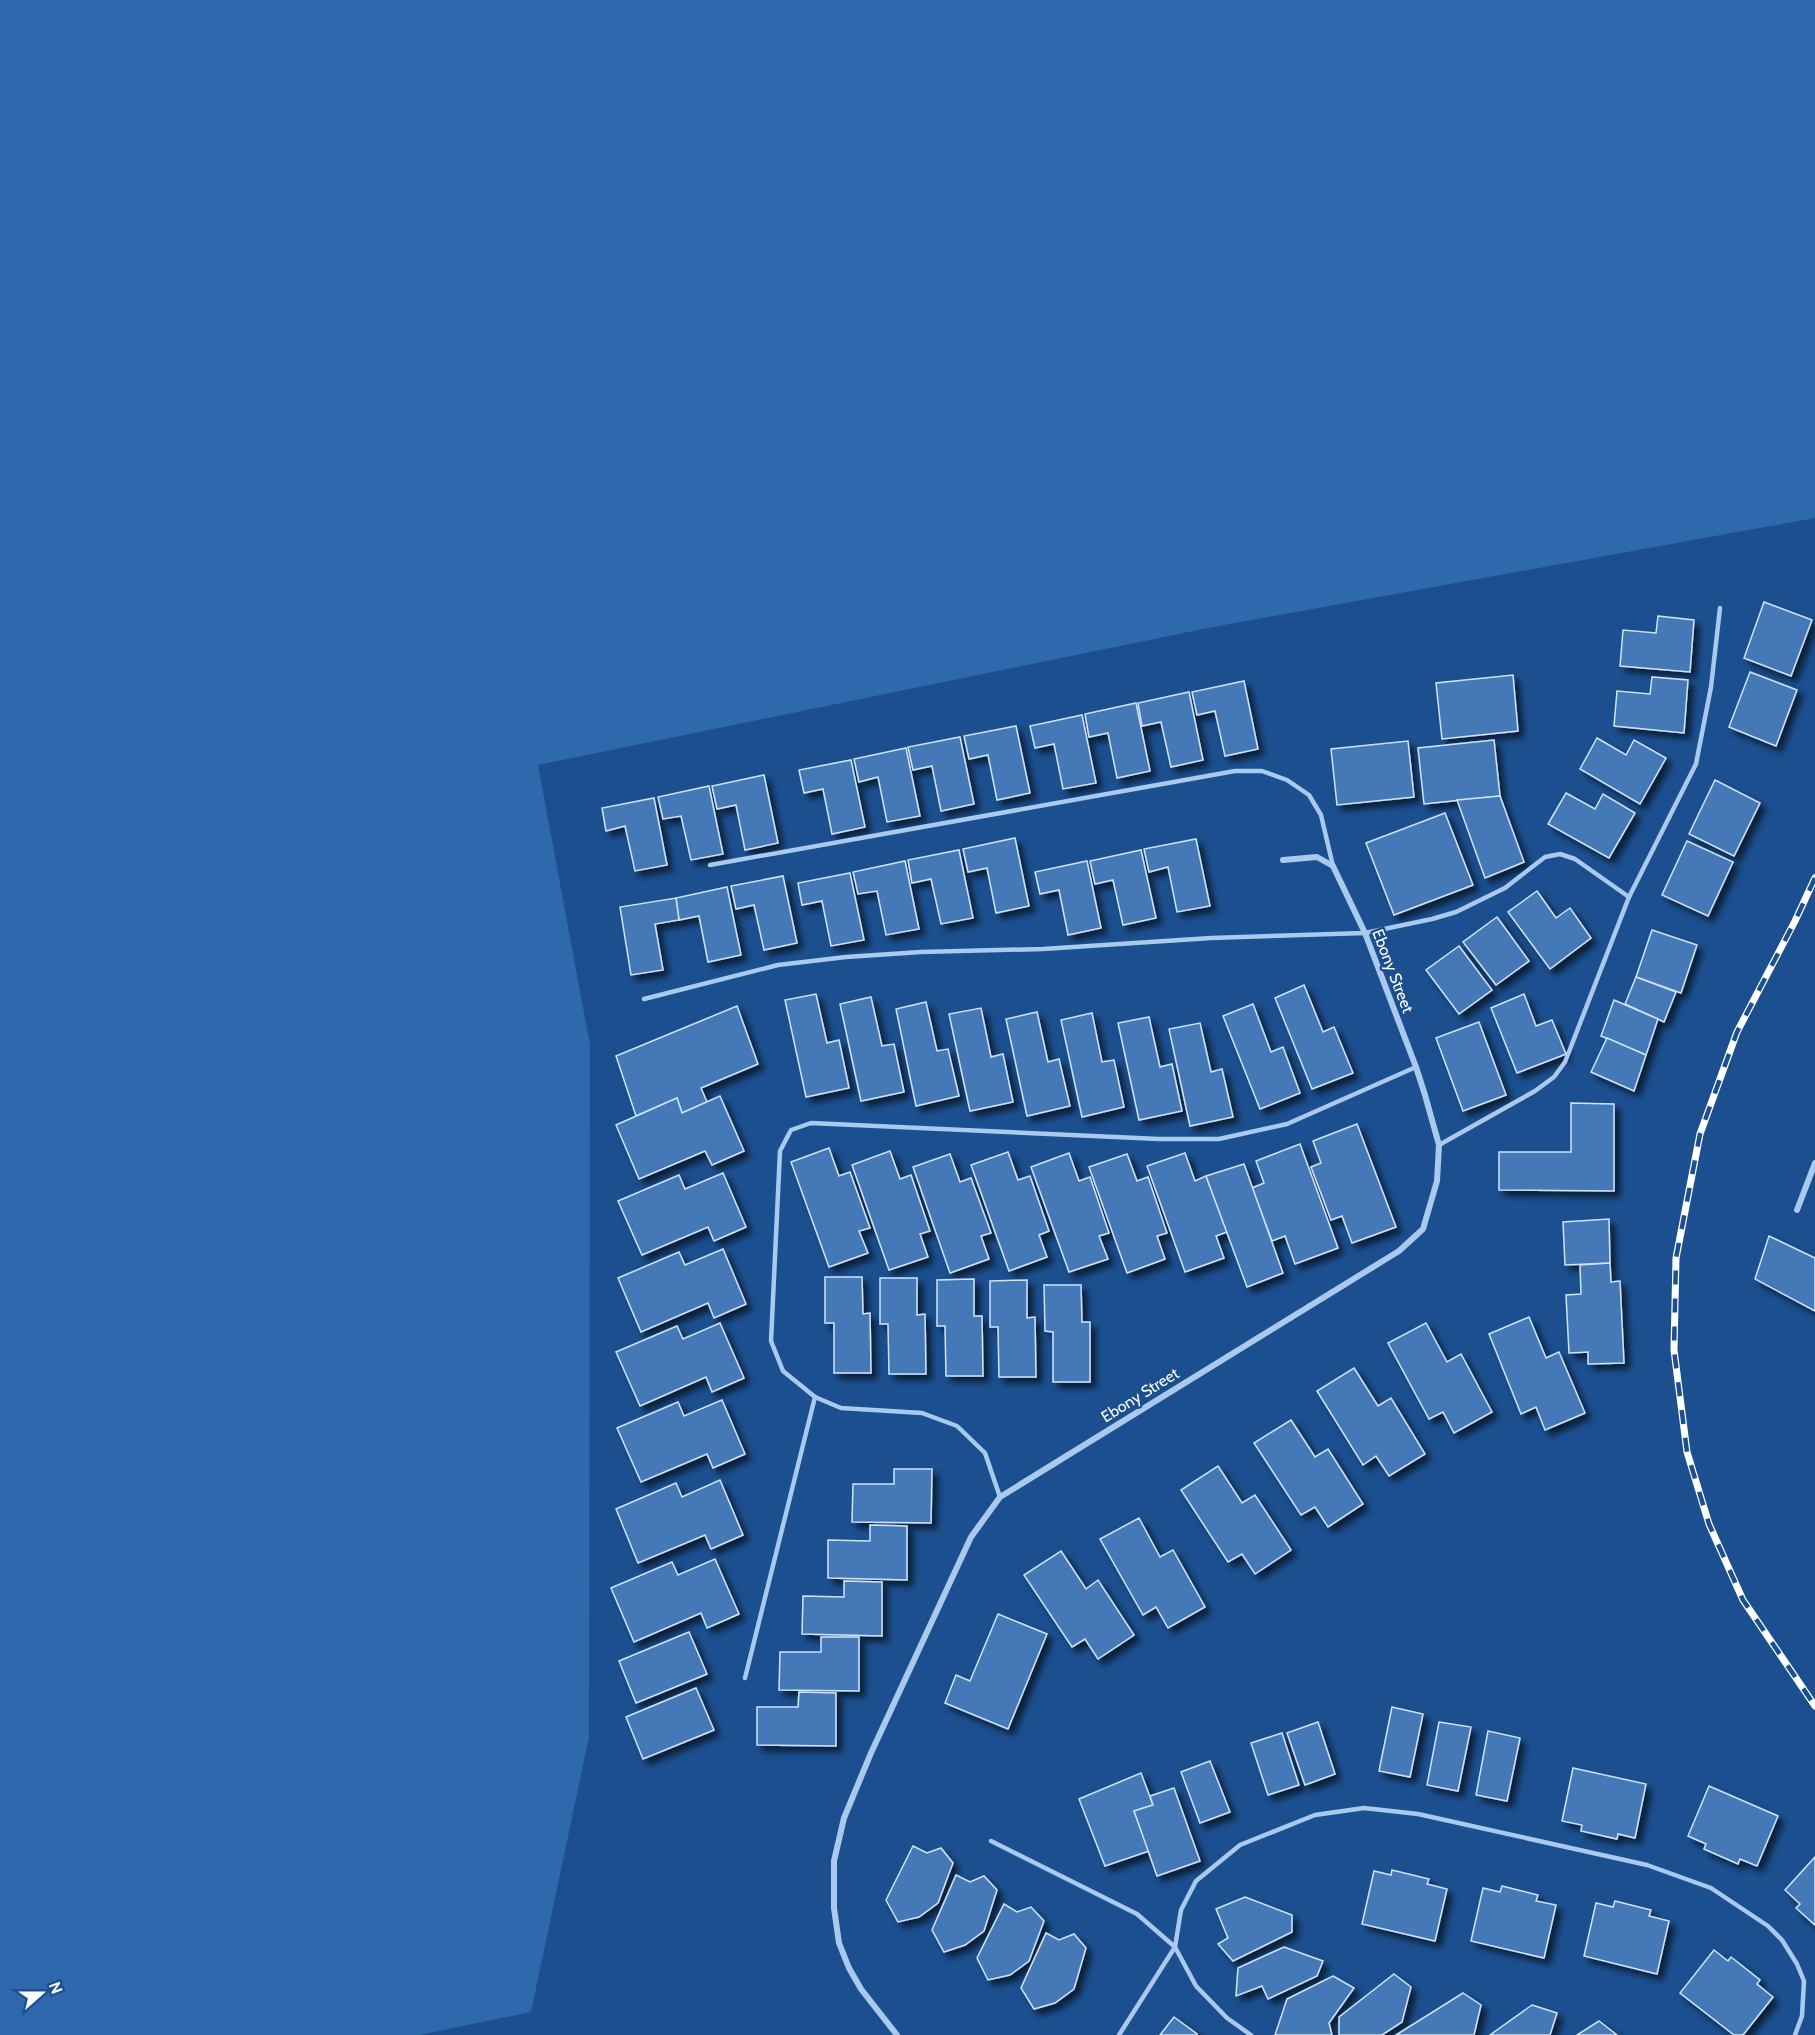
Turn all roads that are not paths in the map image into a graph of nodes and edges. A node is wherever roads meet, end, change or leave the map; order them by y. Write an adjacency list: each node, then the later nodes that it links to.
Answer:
1 (1720, 608): 5 (lane)
2 (1283, 860): 4 (street)
3 (710, 865): 4 (lane)
4 (1333, 866): 6 (street, Ebony Street)
5 (1629, 897): 6 (lane); 9 (lane)
6 (1365, 933): 7 (lane); 8 (street, Ebony Street)
7 (644, 999)
8 (1416, 1067): 9 (street, Ebony Street); 12 (lane)
9 (1439, 1145): 13 (street, Ebony Street)
10 (1815, 1163): 11 (street)
11 (1797, 1210)
12 (815, 1397): 13 (lane); 14 (lane)
13 (1000, 1497): 17 (street, Ebony Street)
14 (745, 1678)
15 (991, 1841): 16 (lane)
16 (1174, 1947): 19 (lane); 20 (lane); 21 (lane)
17 (895, 2032): 18 (street, Ebony Street)
18 (903, 2035)
19 (1119, 2035)
20 (1251, 2035)
21 (1795, 2035)

